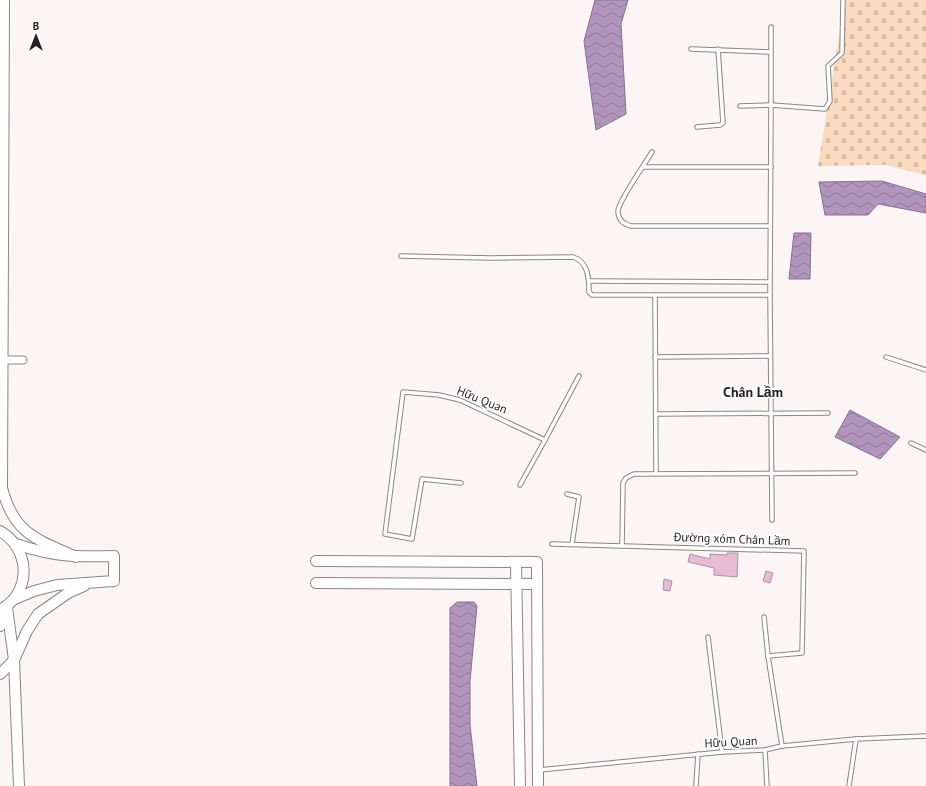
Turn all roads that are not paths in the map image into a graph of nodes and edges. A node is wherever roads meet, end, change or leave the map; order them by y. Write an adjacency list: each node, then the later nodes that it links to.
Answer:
1 (4, 0): 22 (main road)
2 (843, 0): 7 (lane)
3 (771, 27): 6 (lane)
4 (692, 48): 5 (lane)
5 (718, 49): 6 (lane); 9 (lane)
6 (770, 52): 7 (lane)
7 (771, 105): 8 (lane); 12 (lane)
8 (740, 106)
9 (697, 127)
10 (652, 152): 11 (lane)
11 (643, 167): 12 (lane); 13 (lane)
12 (771, 167): 13 (lane)
13 (770, 226): 16 (lane)
14 (401, 256): 15 (lane)
15 (589, 281): 16 (lane); 17 (lane)
16 (770, 282): 18 (lane)
17 (655, 295): 18 (lane); 20 (lane)
18 (770, 295): 19 (lane)
19 (770, 356): 20 (lane); 26 (lane)
20 (655, 357): 28 (lane)
21 (886, 357): 24 (lane)
22 (1, 360): 23 (street); 37 (main road)
23 (23, 360)
24 (926, 370)
25 (579, 376): 29 (lane)
26 (771, 413): 27 (lane); 28 (lane); 33 (lane)
27 (828, 413)
28 (656, 414): 32 (lane)
29 (545, 440): 35 (lane, Hữu Quan); 36 (lane)
30 (911, 443): 31 (lane)
31 (926, 450)
32 (656, 472): 33 (lane); 45 (lane)
33 (772, 473): 34 (lane); 39 (lane)
34 (855, 473)
35 (460, 483)
36 (520, 485)
37 (1, 488): 46 (main road)
38 (567, 494): 44 (lane)
39 (772, 520)
40 (0, 522): 41 (main road)
41 (4, 534): 42 (main road)
42 (16, 544): 46 (main road); 53 (main road)
43 (552, 544): 44 (lane, Đường xóm Chân Lầm)
44 (572, 544): 45 (lane, Đường xóm Chân Lầm)
45 (622, 546): 58 (lane, Đường xóm Chân Lầm)
46 (76, 556): 49 (main road)
47 (316, 562): 48 (main road)
48 (516, 563): 51 (main road); 52 (main road)
49 (92, 583): 53 (main road); 59 (main road)
50 (316, 583): 51 (main road)
51 (516, 583): 52 (main road); 69 (main road)
52 (537, 584): 67 (main road)
53 (15, 598): 54 (main road)
54 (3, 609): 56 (main road); 59 (main road)
55 (764, 617): 58 (lane)
56 (0, 626)
57 (708, 637): 65 (lane)
58 (768, 656): 63 (lane)
59 (14, 660): 60 (main road); 68 (main road)
60 (0, 674)
61 (926, 736): 62 (lane, Hữu Quan)
62 (856, 739): 63 (lane, Hữu Quan); 73 (lane)
63 (782, 746): 64 (lane, Hữu Quan)
64 (765, 750): 65 (lane, Hữu Quan); 72 (lane)
65 (722, 752): 66 (lane, Hữu Quan)
66 (698, 754): 67 (lane, Hữu Quan); 71 (lane)
67 (538, 770): 70 (main road)
68 (19, 786)
69 (520, 786)
70 (538, 786)
71 (696, 786)
72 (767, 786)
73 (849, 786)

